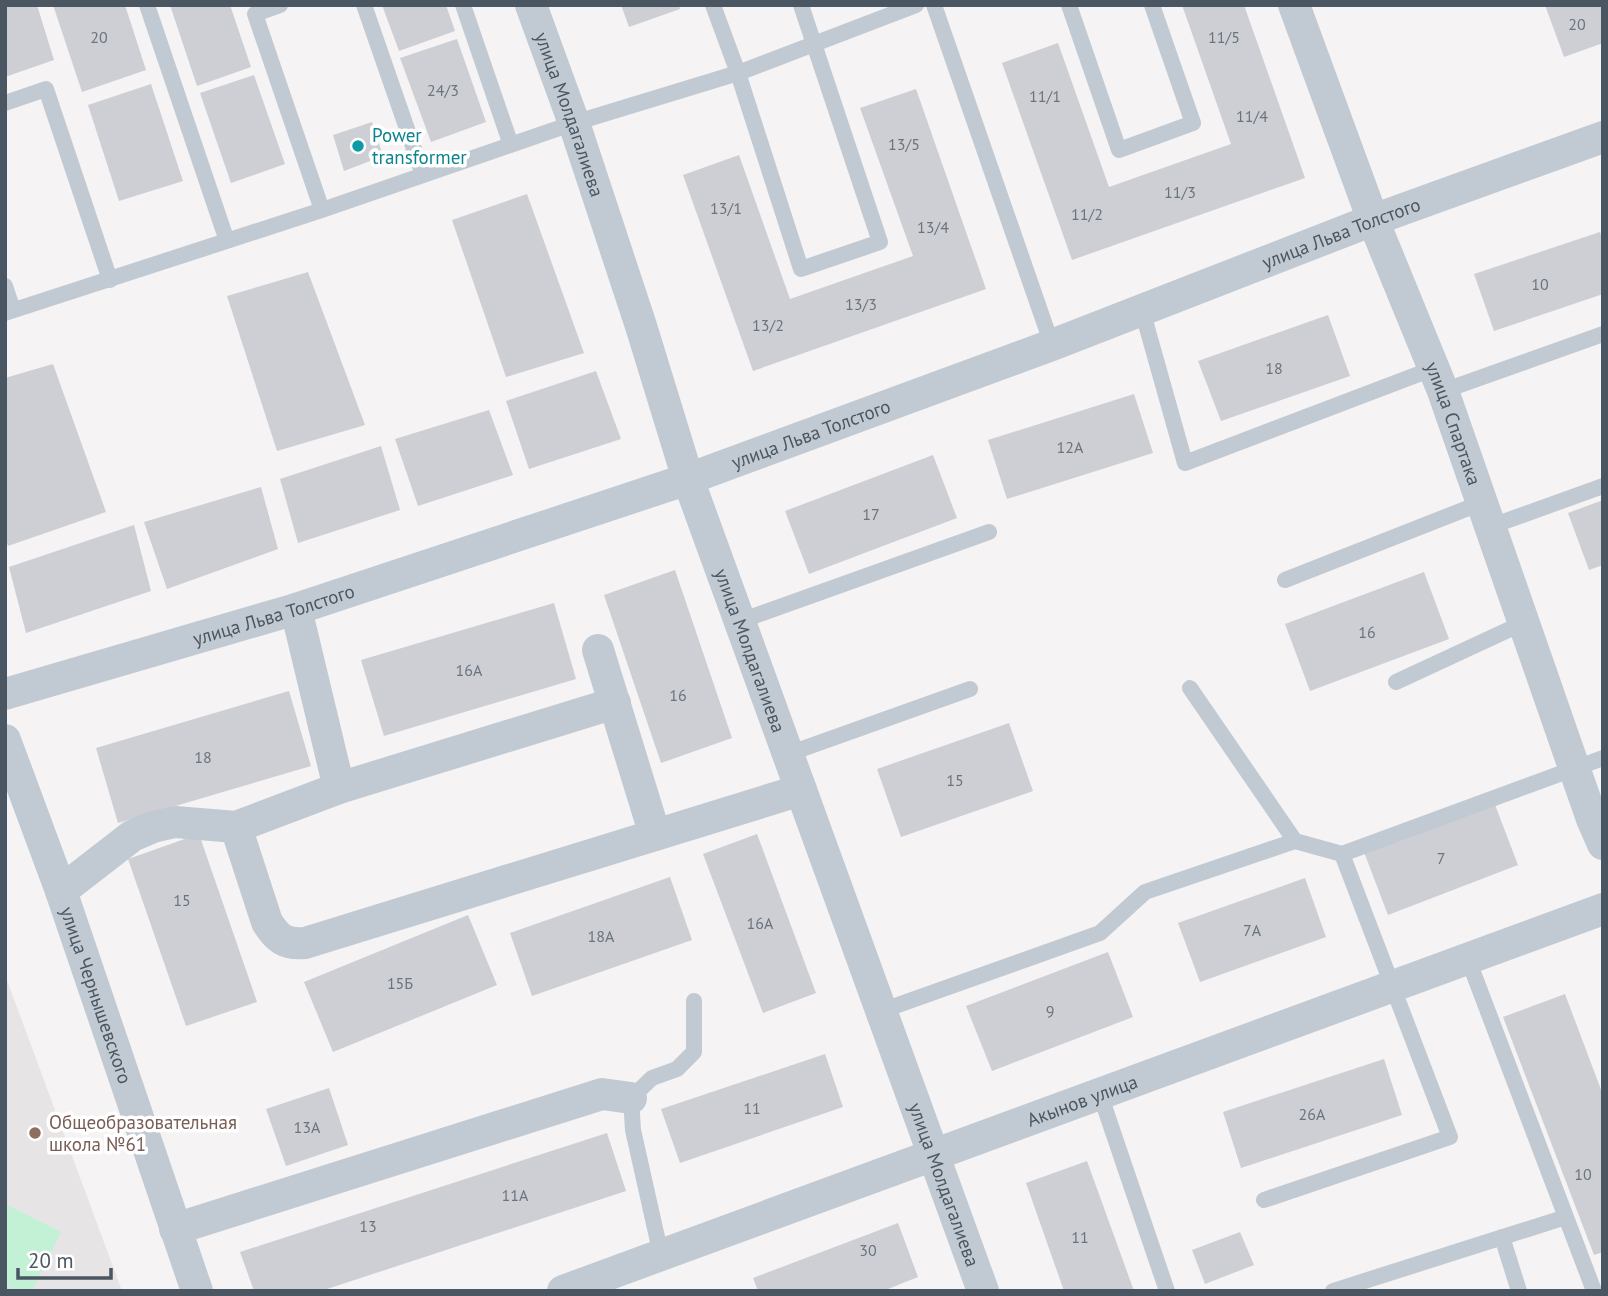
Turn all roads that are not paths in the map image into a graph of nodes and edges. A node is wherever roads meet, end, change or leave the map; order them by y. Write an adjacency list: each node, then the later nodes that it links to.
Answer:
1 (147, 5): 22 (lane)
2 (279, 5): 20 (lane)
3 (364, 5): 19 (lane)
4 (463, 5): 18 (lane)
5 (531, 5): 16 (street, улица Молдагалиева)
6 (713, 5): 14 (lane)
7 (801, 5): 13 (lane)
8 (916, 5): 13 (lane)
9 (934, 5): 28 (lane)
10 (1069, 5): 11 (lane)
11 (1152, 5)
12 (1294, 5): 21 (street, улица Спартака)
13 (815, 43): 14 (lane); 14 (lane)
14 (738, 73): 16 (lane)
15 (5, 103): 23 (lane)
16 (574, 123): 18 (lane); 30 (street, улица Молдагалиева)
17 (1603, 137): 21 (street, улица Льва Толстого)
18 (511, 145): 19 (lane)
19 (423, 175): 20 (lane)
20 (322, 210): 22 (lane)
21 (1373, 220): 25 (street, улица Льва Толстого); 29 (street, улица Спартака)
22 (227, 242): 23 (lane)
23 (110, 280): 26 (lane)
24 (5, 286): 26 (lane)
25 (1142, 310): 28 (street, улица Льва Толстого); 29 (lane)
26 (9, 311)
27 (1603, 334): 29 (lane)
28 (1052, 345): 30 (street, улица Льва Толстого)
29 (1437, 380): 32 (street, улица Спартака)
30 (688, 479): 35 (street, улица Льва Толстого); 36 (street, улица Молдагалиева)
31 (1603, 486): 32 (lane)
32 (1485, 515): 34 (lane); 37 (street, улица Спартака)
33 (989, 532): 36 (lane)
34 (1285, 580)
35 (296, 609): 42 (street, улица Льва Толстого); 47 (street)
36 (740, 621): 45 (street, улица Молдагалиева)
37 (1523, 623): 39 (lane); 46 (street, улица Спартака)
38 (598, 650): 43 (street)
39 (1396, 682)
40 (1190, 688): 51 (lane)
41 (970, 689): 45 (lane)
42 (5, 694)
43 (615, 704): 47 (street); 50 (street)
44 (5, 740): 54 (street, улица Чернышевского)
45 (788, 754): 48 (street, улица Молдагалиева)
46 (1589, 763): 52 (street, улица Спартака); 53 (lane)
47 (339, 788): 49 (street)
48 (801, 790): 50 (street); 59 (street, улица Молдагалиева)
49 (236, 827): 50 (street); 54 (street)
50 (655, 835)
51 (1295, 841): 53 (lane); 59 (lane)
52 (1603, 844)
53 (1342, 854): 57 (lane)
54 (61, 891): 65 (street, улица Чернышевского)
55 (1603, 909): 56 (street, Акынов улица)
56 (1468, 958): 57 (street, Акынов улица); 64 (lane)
57 (1393, 986): 60 (street, Акынов улица); 63 (lane)
58 (694, 1001): 61 (lane)
59 (881, 1011): 62 (street, улица Молдагалиева)
60 (1100, 1094): 62 (street, Акынов улица); 74 (lane)
61 (631, 1098): 65 (street); 67 (lane)
62 (934, 1156): 67 (street, Акынов улица); 69 (street, улица Молдагалиева)
63 (1264, 1200)
64 (1566, 1217): 66 (lane); 70 (lane)
65 (175, 1229): 72 (street, улица Чернышевского)
66 (1502, 1237): 71 (lane); 75 (lane)
67 (661, 1255): 68 (street, Акынов улица)
68 (608, 1283): 73 (street, Акынов улица)
69 (978, 1289)
70 (1587, 1289)
71 (1335, 1290)
72 (197, 1291)
73 (563, 1291)
74 (1167, 1291)
75 (1519, 1291)

